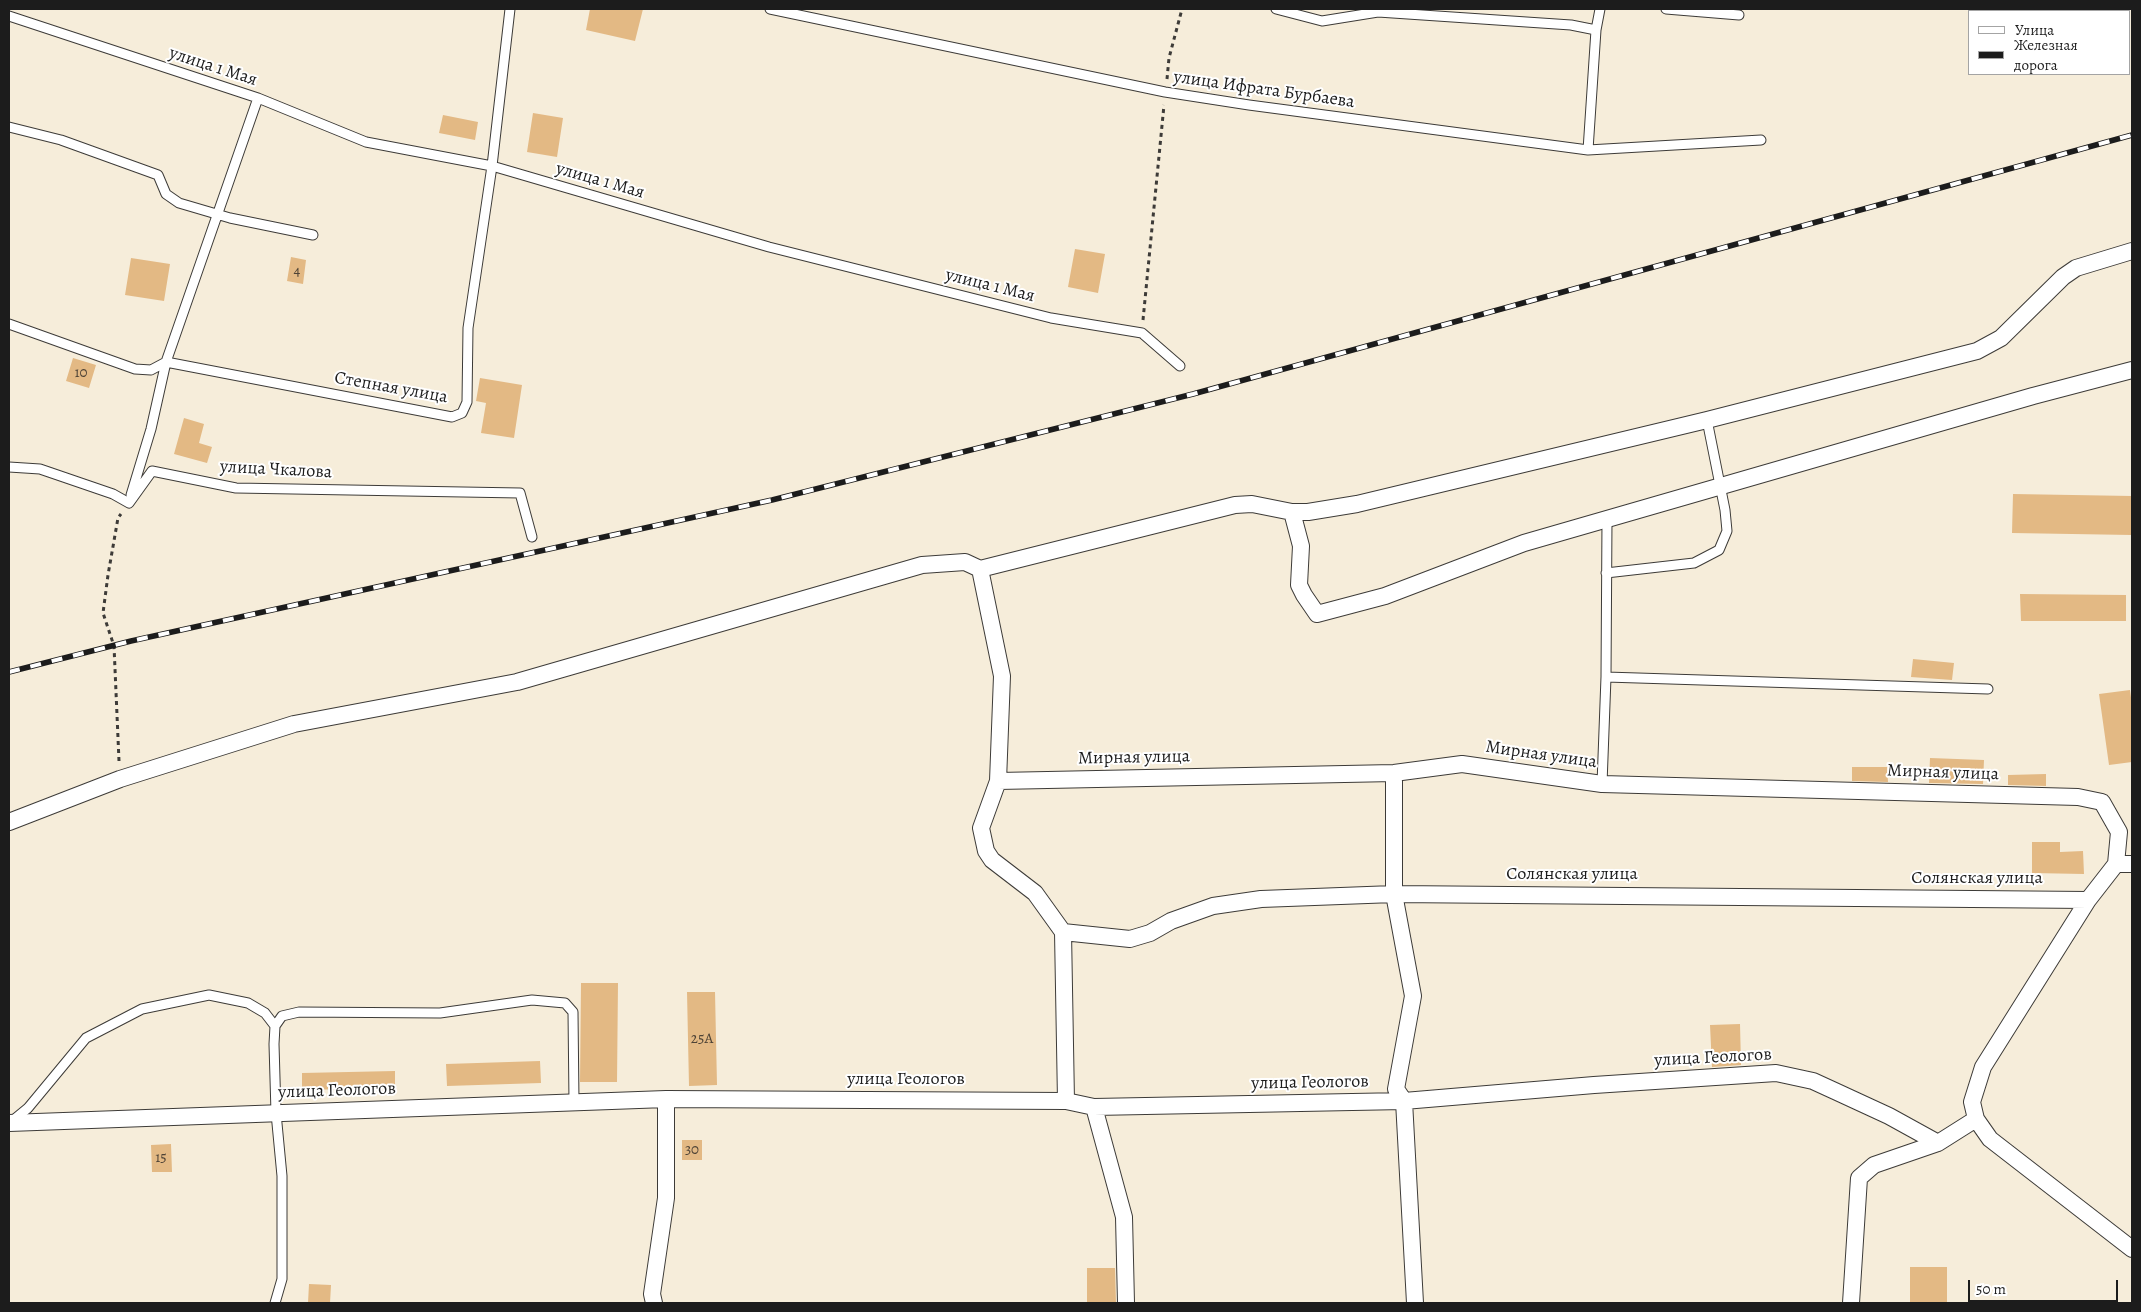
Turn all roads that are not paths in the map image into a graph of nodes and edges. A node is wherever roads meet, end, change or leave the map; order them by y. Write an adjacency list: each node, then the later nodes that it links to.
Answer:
1 (510, 9): 13 (lane, Степная улица)
2 (770, 9): 12 (lane, улица Ифрата Бурбаева)
3 (1276, 9): 8 (lane)
4 (1600, 9): 8 (lane)
5 (1666, 9): 6 (lane)
6 (1739, 15)
7 (9, 16): 9 (lane, улица 1 Мая)
8 (1596, 30): 12 (lane)
9 (258, 98): 13 (lane, улица 1 Мая); 14 (lane)
10 (9, 127): 14 (lane)
11 (1760, 140): 12 (lane, улица Ифрата Бурбаева)
12 (1588, 150)
13 (492, 166): 18 (lane, Степная улица); 19 (lane, улица 1 Мая)
14 (216, 213): 15 (lane); 18 (lane)
15 (313, 235)
16 (2132, 251): 21 (street)
17 (9, 324): 18 (lane, Степная улица)
18 (166, 362): 24 (lane)
19 (1180, 366)
20 (2132, 370): 23 (street)
21 (1706, 420): 23 (lane); 25 (street)
22 (9, 467): 24 (lane)
23 (1720, 485): 26 (street); 29 (lane)
24 (129, 503): 27 (lane, улица Чкалова)
25 (1292, 512): 26 (street); 28 (street)
26 (1607, 520): 29 (lane)
27 (532, 537)
28 (980, 569): 33 (street); 35 (street)
29 (1606, 573): 30 (lane)
30 (1606, 677): 31 (lane); 34 (lane)
31 (1988, 689)
32 (1394, 772): 33 (street, Мирная улица); 34 (street, Мирная улица); 37 (street)
33 (998, 781): 39 (street)
34 (1602, 784): 36 (street, Мирная улица)
35 (9, 822)
36 (2124, 864): 38 (street)
37 (1394, 894): 38 (street, Солянская улица); 39 (street, Солянская улица); 43 (street)
38 (2088, 900): 47 (street)
39 (1063, 932): 42 (street)
40 (275, 1026): 44 (lane); 46 (lane); 48 (lane)
41 (666, 1099): 42 (street, улица Геологов); 44 (street, улица Геологов); 52 (street)
42 (1066, 1101): 45 (street, улица Геологов)
43 (1404, 1101): 45 (street, улица Геологов); 49 (street, улица Геологов); 54 (street)
44 (574, 1102): 46 (street, улица Геологов)
45 (1094, 1107): 53 (street)
46 (276, 1113): 48 (street, улица Геологов); 51 (lane)
47 (1976, 1119): 49 (street); 50 (street)
48 (10, 1123)
49 (1938, 1143): 55 (street)
50 (2132, 1249)
51 (275, 1303)
52 (654, 1303)
53 (1126, 1303)
54 (1415, 1303)
55 (1851, 1303)

